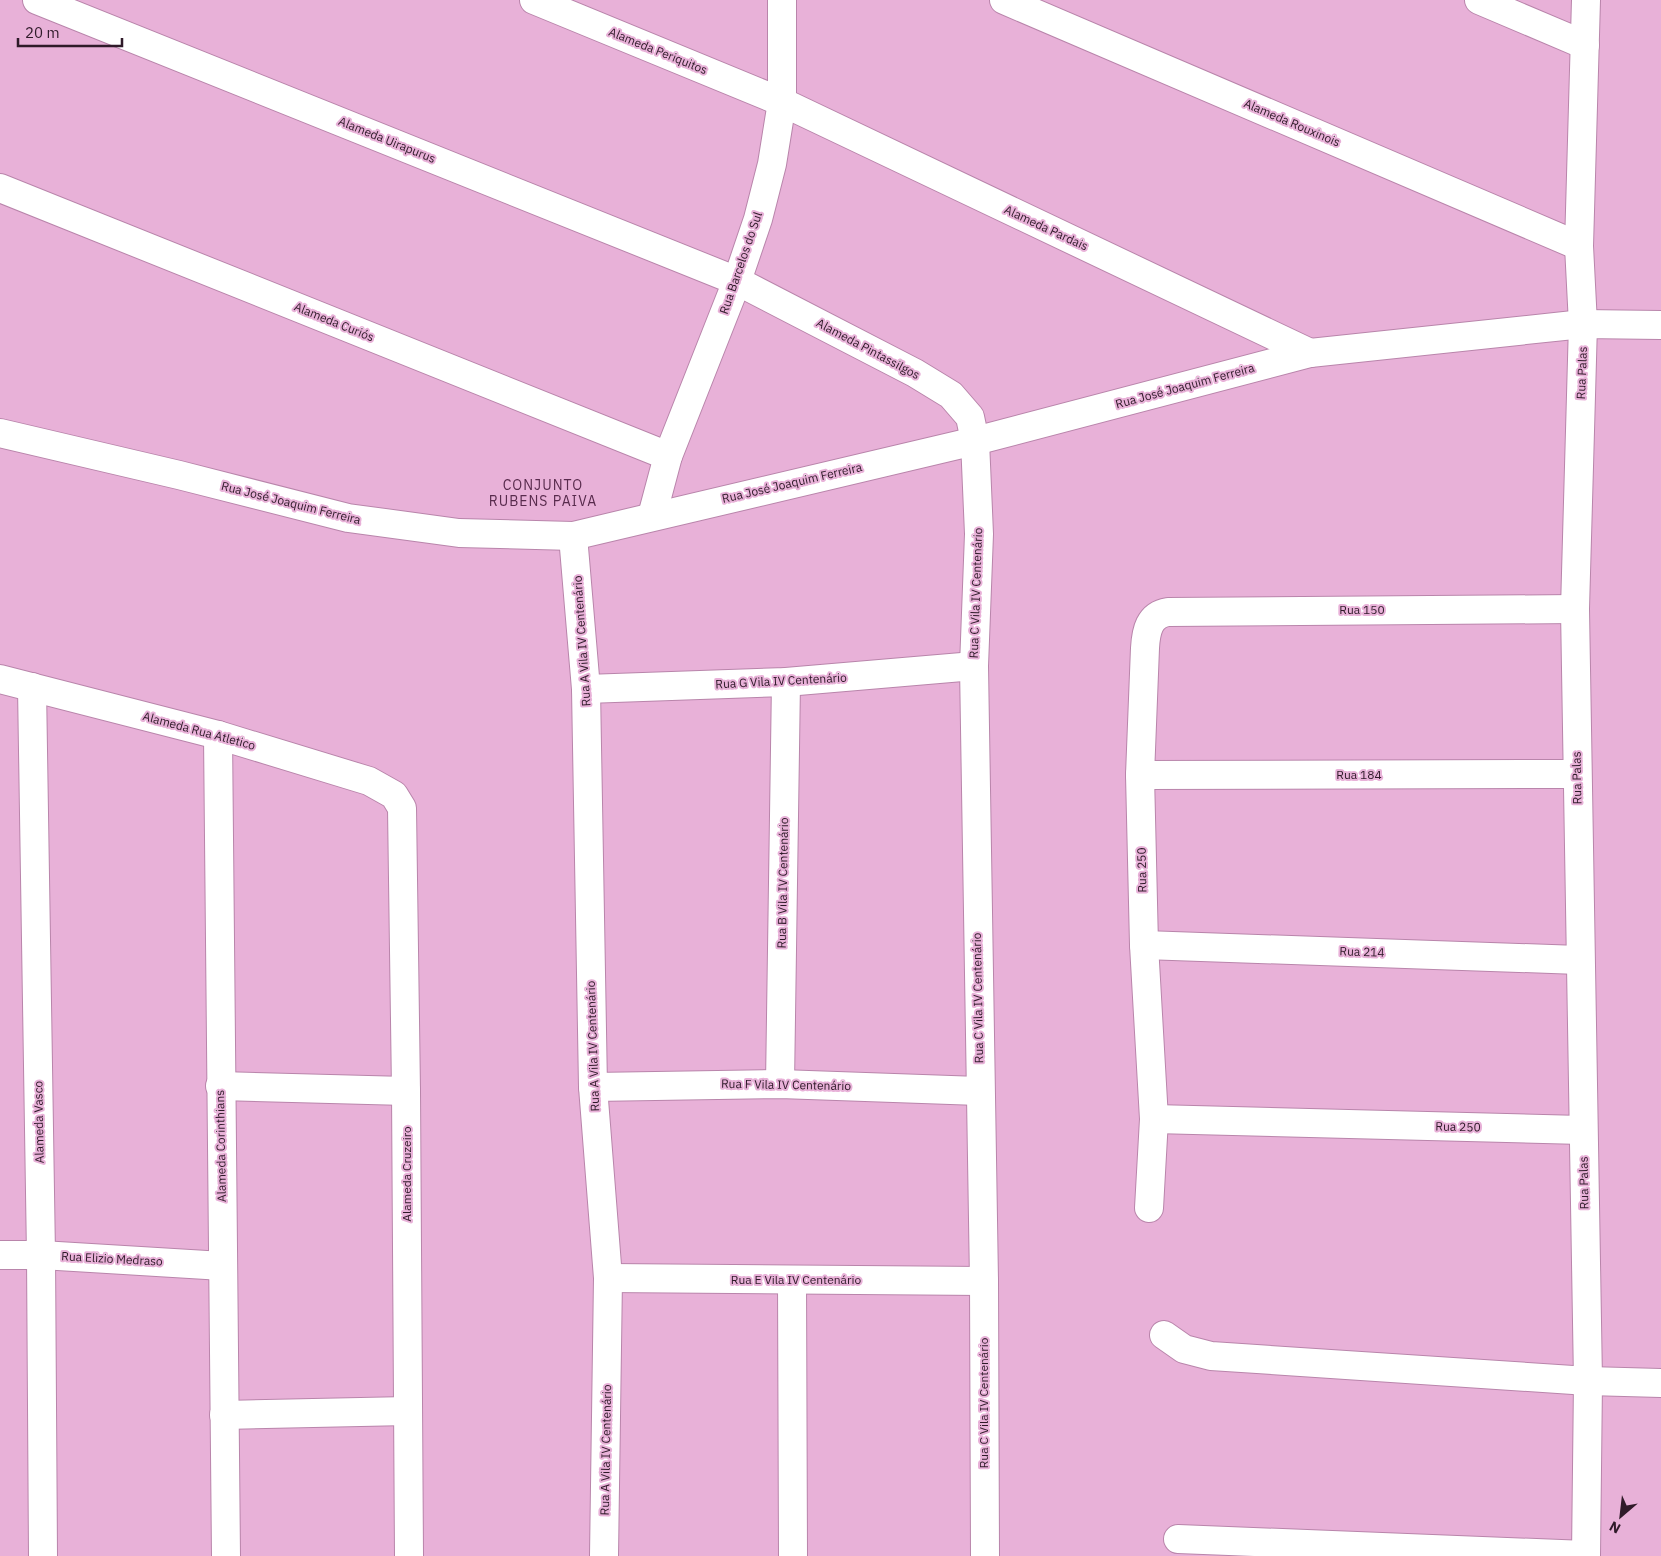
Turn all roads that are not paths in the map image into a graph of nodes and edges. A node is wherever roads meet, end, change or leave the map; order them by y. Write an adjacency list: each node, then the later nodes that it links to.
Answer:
1 (37, 0): 11 (street, Alameda Uirapurus)
2 (534, 0): 8 (street, Alameda Periquitos)
3 (782, 0): 8 (street, Rua Barcelos do Sul)
4 (1004, 0): 10 (street, Alameda Rouxinois)
5 (1479, 0): 7 (street)
6 (1586, 0): 7 (street, Rua Palas)
7 (1585, 45): 10 (street, Rua Palas)
8 (782, 102): 11 (street, Rua Barcelos do Sul); 14 (street, Alameda Pardais)
9 (0, 188): 17 (street, Alameda Curiós)
10 (1579, 246): 12 (street, Rua Palas)
11 (737, 281): 16 (street, Alameda Pintassilgos); 17 (street, Rua Barcelos do Sul)
12 (1583, 324): 13 (street, Rua José Joaquim Ferreira); 14 (street, Rua José Joaquim Ferreira); 20 (street, Rua Palas)
13 (1661, 325)
14 (1310, 353): 16 (street, Rua José Joaquim Ferreira)
15 (0, 433): 19 (street, Rua José Joaquim Ferreira)
16 (975, 441): 18 (street, Rua José Joaquim Ferreira); 22 (street, Rua C Vila IV Centenário)
17 (668, 456): 18 (street, Rua Barcelos do Sul)
18 (652, 516): 19 (street, Rua José Joaquim Ferreira)
19 (573, 536): 26 (street, Rua A Vila IV Centenário)
20 (1575, 609): 21 (street, Rua 150); 28 (street, Rua Palas)
21 (1151, 621): 29 (street, Rua 250)
22 (974, 666): 24 (street, Rua G Vila IV Centenário); 36 (street, Rua C Vila IV Centenário)
23 (0, 679): 25 (street, Alameda Rua Atletico)
24 (786, 682): 26 (street, Rua G Vila IV Centenário); 33 (street, Rua B Vila IV Centenário)
25 (32, 687): 27 (street, Alameda Rua Atletico); 42 (street, Alameda Vasco)
26 (586, 689): 35 (street, Rua A Vila IV Centenário)
27 (218, 735): 30 (street, Alameda Rua Atletico); 34 (street, Alameda Corinthians)
28 (1577, 774): 29 (street, Rua 184); 32 (street, Rua Palas)
29 (1140, 775): 31 (street, Rua 250)
30 (394, 794): 37 (street, Alameda Cruzeiro)
31 (1144, 945): 32 (street, Rua 214); 38 (street, Rua 250)
32 (1579, 960): 39 (street, Rua Palas)
33 (780, 1084): 35 (street, Rua F Vila IV Centenário); 36 (street, Rua F Vila IV Centenário)
34 (220, 1086): 37 (street); 43 (street, Alameda Corinthians)
35 (593, 1087): 44 (street, Rua A Vila IV Centenário)
36 (979, 1090): 46 (street, Rua C Vila IV Centenário)
37 (406, 1091): 50 (street, Alameda Cruzeiro)
38 (1154, 1120): 39 (street, Rua 250); 40 (street, Rua 250)
39 (1582, 1130): 48 (street, Rua Palas)
40 (1149, 1208)
41 (0, 1255): 42 (street, Rua Elizio Medraso)
42 (41, 1255): 43 (street, Rua Elizio Medraso); 53 (street, Alameda Vasco)
43 (223, 1266): 51 (street, Alameda Corinthians)
44 (608, 1278): 45 (street, Rua E Vila IV Centenário); 56 (street, Rua A Vila IV Centenário)
45 (792, 1280): 46 (street, Rua E Vila IV Centenário); 57 (street)
46 (984, 1281): 58 (street, Rua C Vila IV Centenário)
47 (1164, 1335): 48 (street)
48 (1588, 1381): 49 (street); 59 (street, Rua Palas)
49 (1661, 1383)
50 (408, 1411): 51 (street); 55 (street, Alameda Cruzeiro)
51 (224, 1415): 54 (street, Alameda Corinthians)
52 (1178, 1539): 59 (street)
53 (43, 1556)
54 (226, 1556)
55 (409, 1556)
56 (604, 1556)
57 (793, 1556)
58 (985, 1556)
59 (1586, 1556)

